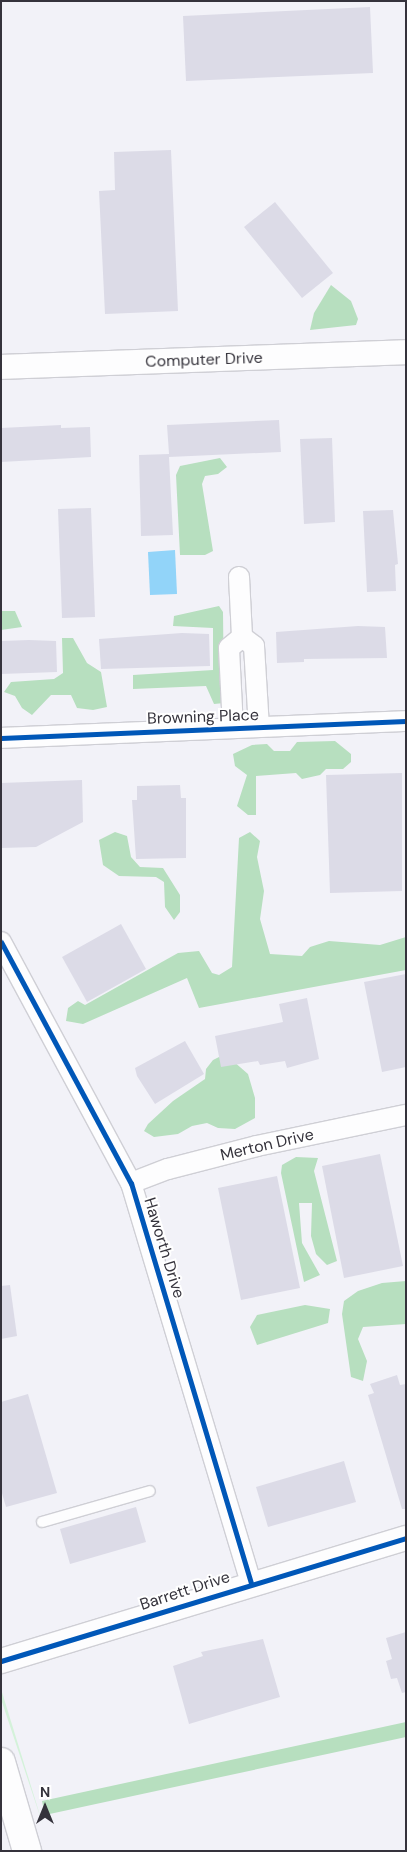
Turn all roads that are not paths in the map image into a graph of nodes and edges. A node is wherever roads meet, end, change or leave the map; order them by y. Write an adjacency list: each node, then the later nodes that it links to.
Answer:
1 (406, 352): 2 (street, Computer Drive)
2 (1, 367)
3 (239, 577): 4 (street)
4 (242, 637): 6 (street); 7 (street)
5 (406, 721): 6 (street, Browning Place)
6 (259, 727): 7 (street, Browning Place)
7 (233, 728): 8 (street, Browning Place)
8 (1, 738)
9 (1, 942): 11 (street, Haworth Drive)
10 (406, 1115): 11 (street, Merton Drive)
11 (131, 1183): 15 (street, Haworth Drive)
12 (150, 1491): 13 (lane)
13 (42, 1522)
14 (406, 1538): 15 (street, Barrett Drive)
15 (251, 1582): 16 (street, Barrett Drive)
16 (1, 1661)
17 (1, 1762): 18 (main road)
18 (27, 1851)

